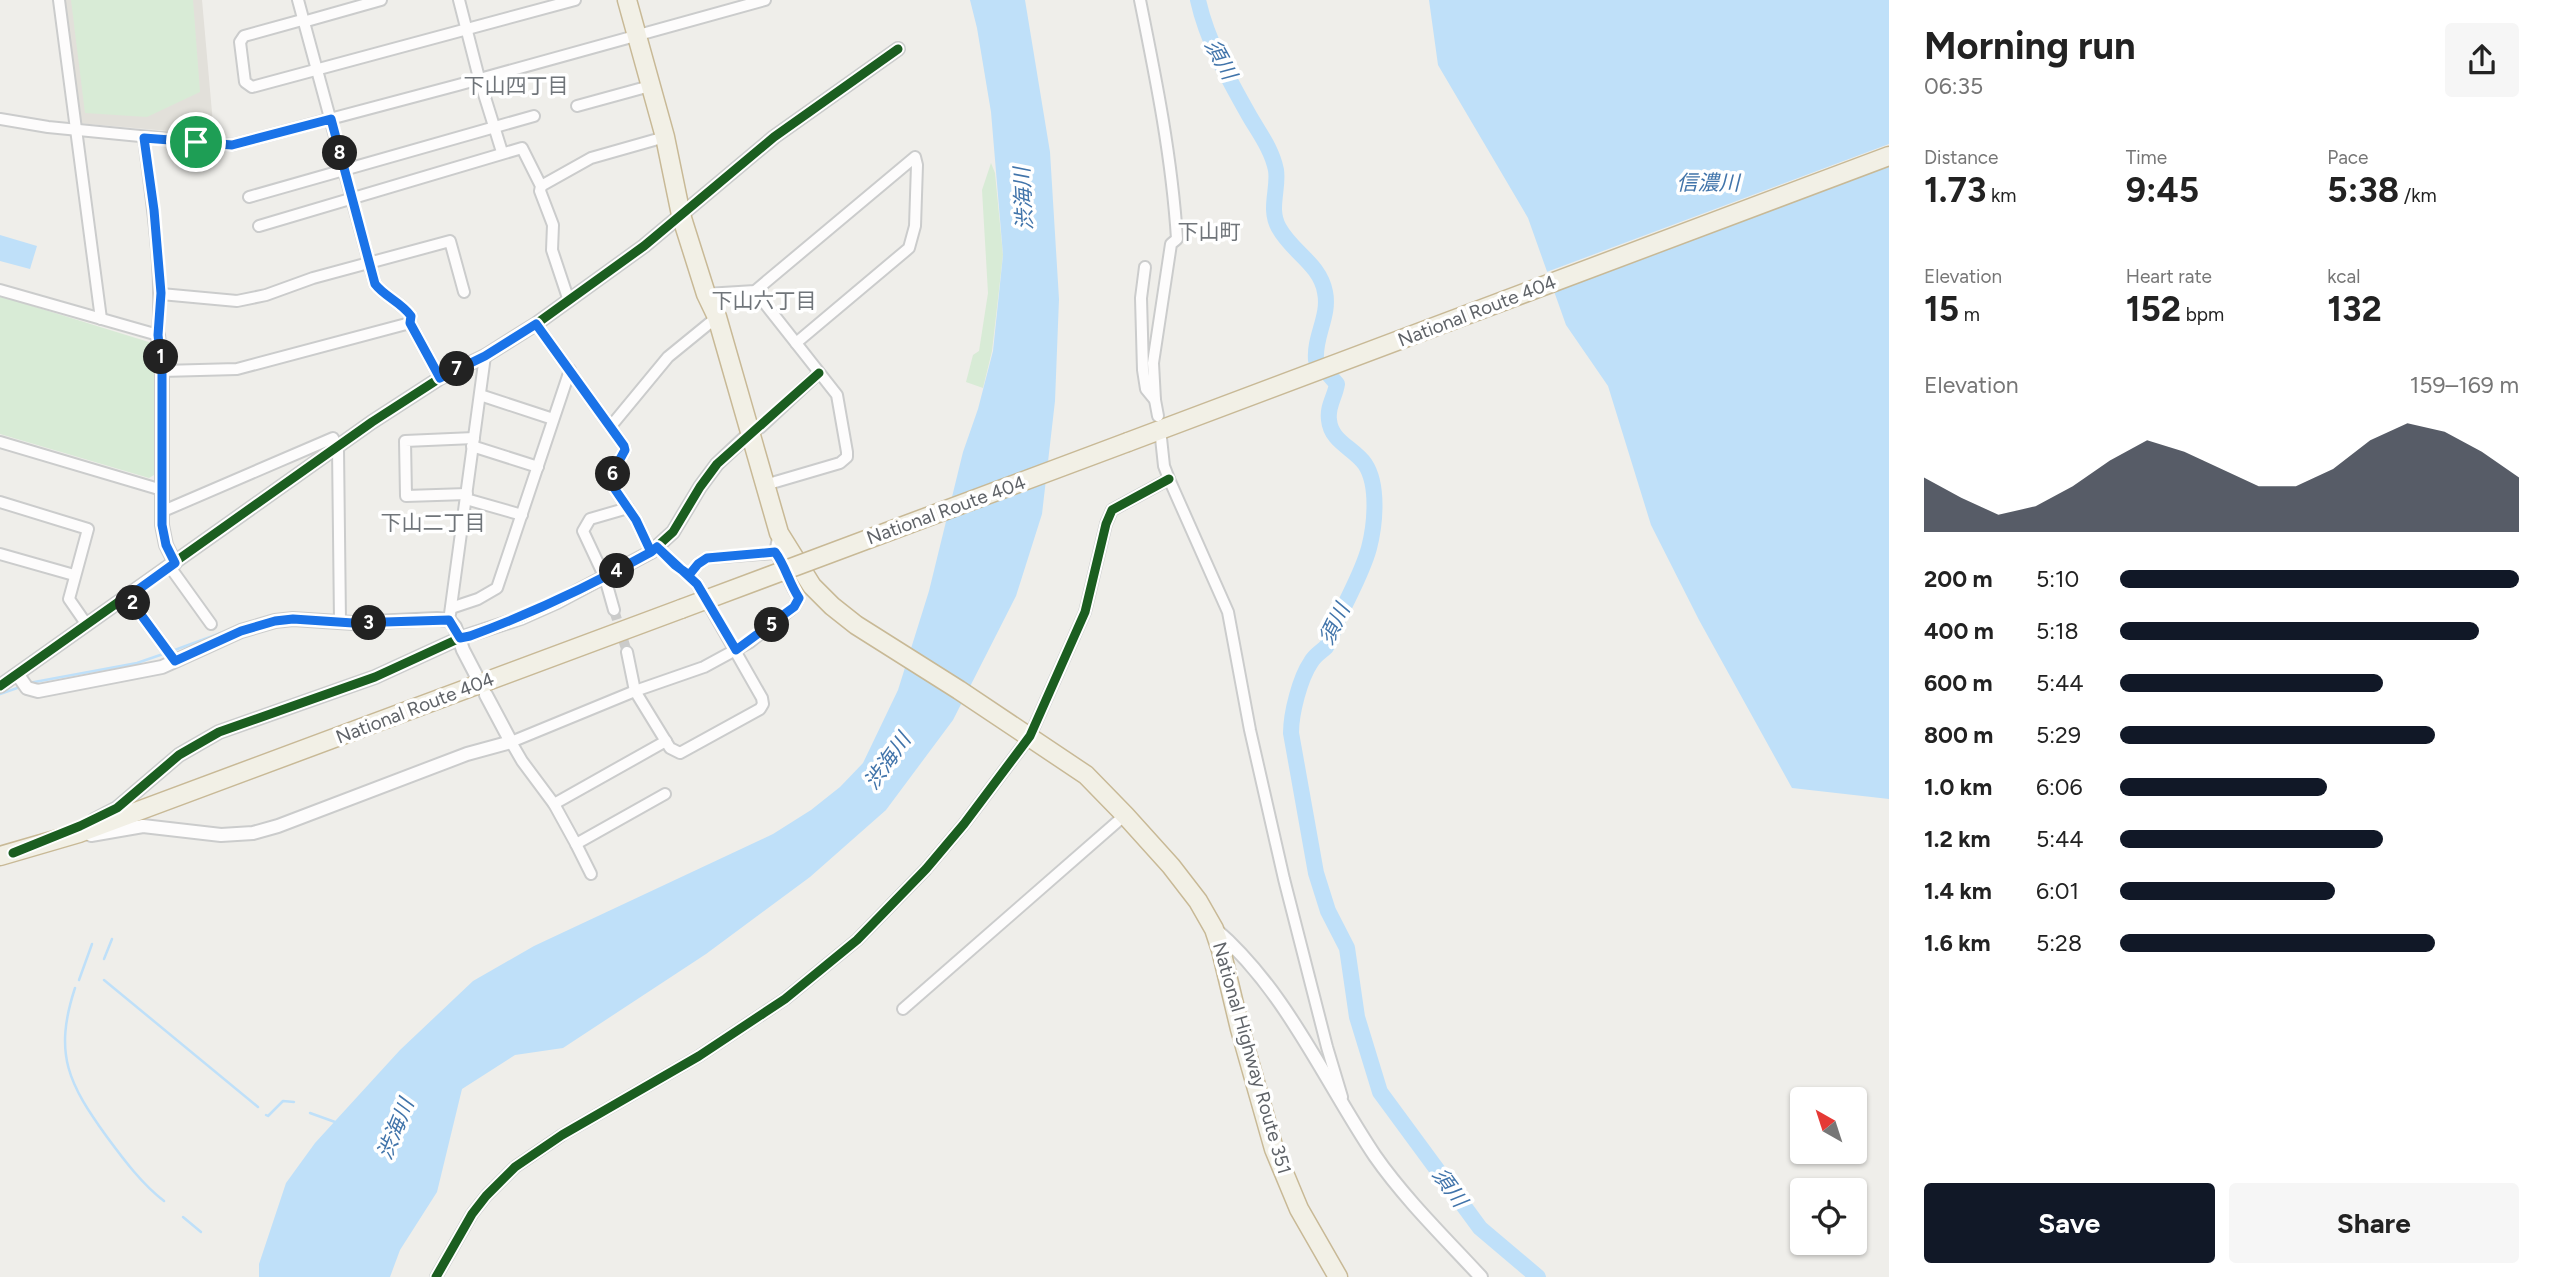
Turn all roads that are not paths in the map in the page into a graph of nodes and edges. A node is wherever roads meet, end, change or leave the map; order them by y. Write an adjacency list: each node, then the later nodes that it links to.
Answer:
1 (59, 0): 21 (street)
2 (298, 0): 9 (street)
3 (382, 0): 9 (street)
4 (459, 0): 10 (street)
5 (575, 0): 10 (street)
6 (627, 0): 11 (highway, National Highway Route 351)
7 (765, 0): 11 (street)
8 (1140, 0): 52 (street)
9 (302, 21): 13 (street); 13 (street)
10 (467, 29): 13 (street); 14 (street)
11 (637, 36): 14 (street); 15 (highway, National Highway Route 351)
12 (898, 49): 30 (street)
13 (317, 71): 19 (street)
14 (479, 78): 19 (street); 20 (street)
15 (650, 86): 16 (street); 22 (highway, National Highway Route 351)
16 (578, 106)
17 (534, 116): 20 (street)
18 (0, 119): 21 (street)
19 (331, 119): 23 (street); 26 (street)
20 (494, 127): 24 (street); 26 (street)
21 (76, 130): 23 (street); 41 (street)
22 (665, 137): 27 (street); 30 (highway, National Highway Route 351)
23 (144, 138): 37 (street)
24 (502, 152): 27 (street); 29 (street)
25 (1889, 156): 100 (highway, National Route 404, bridge)
26 (344, 170): 28 (street); 29 (street)
27 (541, 186): 39 (street)
28 (249, 197)
29 (353, 197): 31 (street); 32 (street)
30 (681, 215): 38 (highway, National Highway Route 351); 39 (street)
31 (259, 226)
32 (371, 262): 36 (street); 37 (street); 42 (street)
33 (1145, 267): 52 (street)
34 (0, 290): 41 (street)
35 (755, 291): 38 (street); 45 (street); 45 (street)
36 (464, 292)
37 (161, 293): 44 (street)
38 (706, 294): 40 (highway, National Highway Route 351)
39 (569, 301): 43 (street)
40 (717, 317): 55 (street); 56 (highway, National Highway Route 351)
41 (101, 319): 44 (street)
42 (410, 323): 48 (street); 50 (street)
43 (536, 324): 46 (street); 47 (street)
44 (158, 335): 48 (street)
45 (796, 343): 49 (street)
46 (485, 356): 50 (street); 51 (street)
47 (570, 370): 54 (street); 55 (street)
48 (162, 371): 64 (street)
49 (819, 373): 56 (street); 63 (street)
50 (440, 378): 60 (street)
51 (480, 395): 54 (street); 59 (street)
52 (1155, 400): 53 (street)
53 (1158, 416)
54 (553, 419): 61 (street)
55 (611, 426): 67 (street)
56 (750, 433): 63 (highway, National Highway Route 351); 71 (street)
57 (1161, 438): 62 (street)
58 (0, 442): 64 (street)
59 (473, 442): 61 (street); 65 (street); 65 (street)
60 (338, 448): 68 (street); 74 (street); 81 (street)
61 (538, 467): 69 (street)
62 (1169, 479): 93 (street); 104 (street)
63 (765, 485): 70 (highway, National Highway Route 351)
64 (162, 490): 68 (street)
65 (467, 496): 69 (street); 80 (street)
66 (0, 502): 75 (street)
67 (628, 508): 71 (street); 77 (street)
68 (162, 512): 74 (street)
69 (522, 515): 80 (street)
70 (779, 533): 72 (street); 93 (highway, National Highway Route 351)
71 (654, 550): 76 (street); 77 (street)
72 (775, 552): 76 (street); 85 (street)
73 (0, 554): 75 (street)
74 (172, 565): 78 (street); 82 (street)
75 (74, 575): 83 (street)
76 (689, 575): 85 (street)
77 (605, 578): 79 (street); 84 (street)
78 (128, 597): 83 (street); 87 (street)
79 (614, 610)
80 (450, 614): 81 (street); 84 (street)
81 (340, 621): 87 (street)
82 (211, 624)
83 (87, 625): 88 (street)
84 (460, 638): 89 (street); 100 (street)
85 (736, 650): 91 (street); 94 (street)
86 (627, 652): 91 (street)
87 (175, 661): 88 (street)
88 (18, 675): 90 (street)
89 (477, 675)
90 (0, 686)
91 (635, 691): 94 (street); 95 (street)
92 (486, 695): 95 (street)
93 (1026, 734): 98 (highway, National Highway Route 351); 105 (street)
94 (666, 741): 97 (street)
95 (511, 742): 97 (street); 100 (street)
96 (665, 794): 99 (street)
97 (554, 804): 99 (street)
98 (1125, 815): 102 (highway, National Highway Route 351); 103 (street)
99 (576, 844): 101 (street)
100 (6, 854)
101 (591, 874)
102 (1214, 929): 104 (street); 106 (highway, National Highway Route 351)
103 (903, 1009)
104 (1344, 1103): 107 (street)
105 (436, 1277)
106 (1338, 1277)
107 (1480, 1277)

